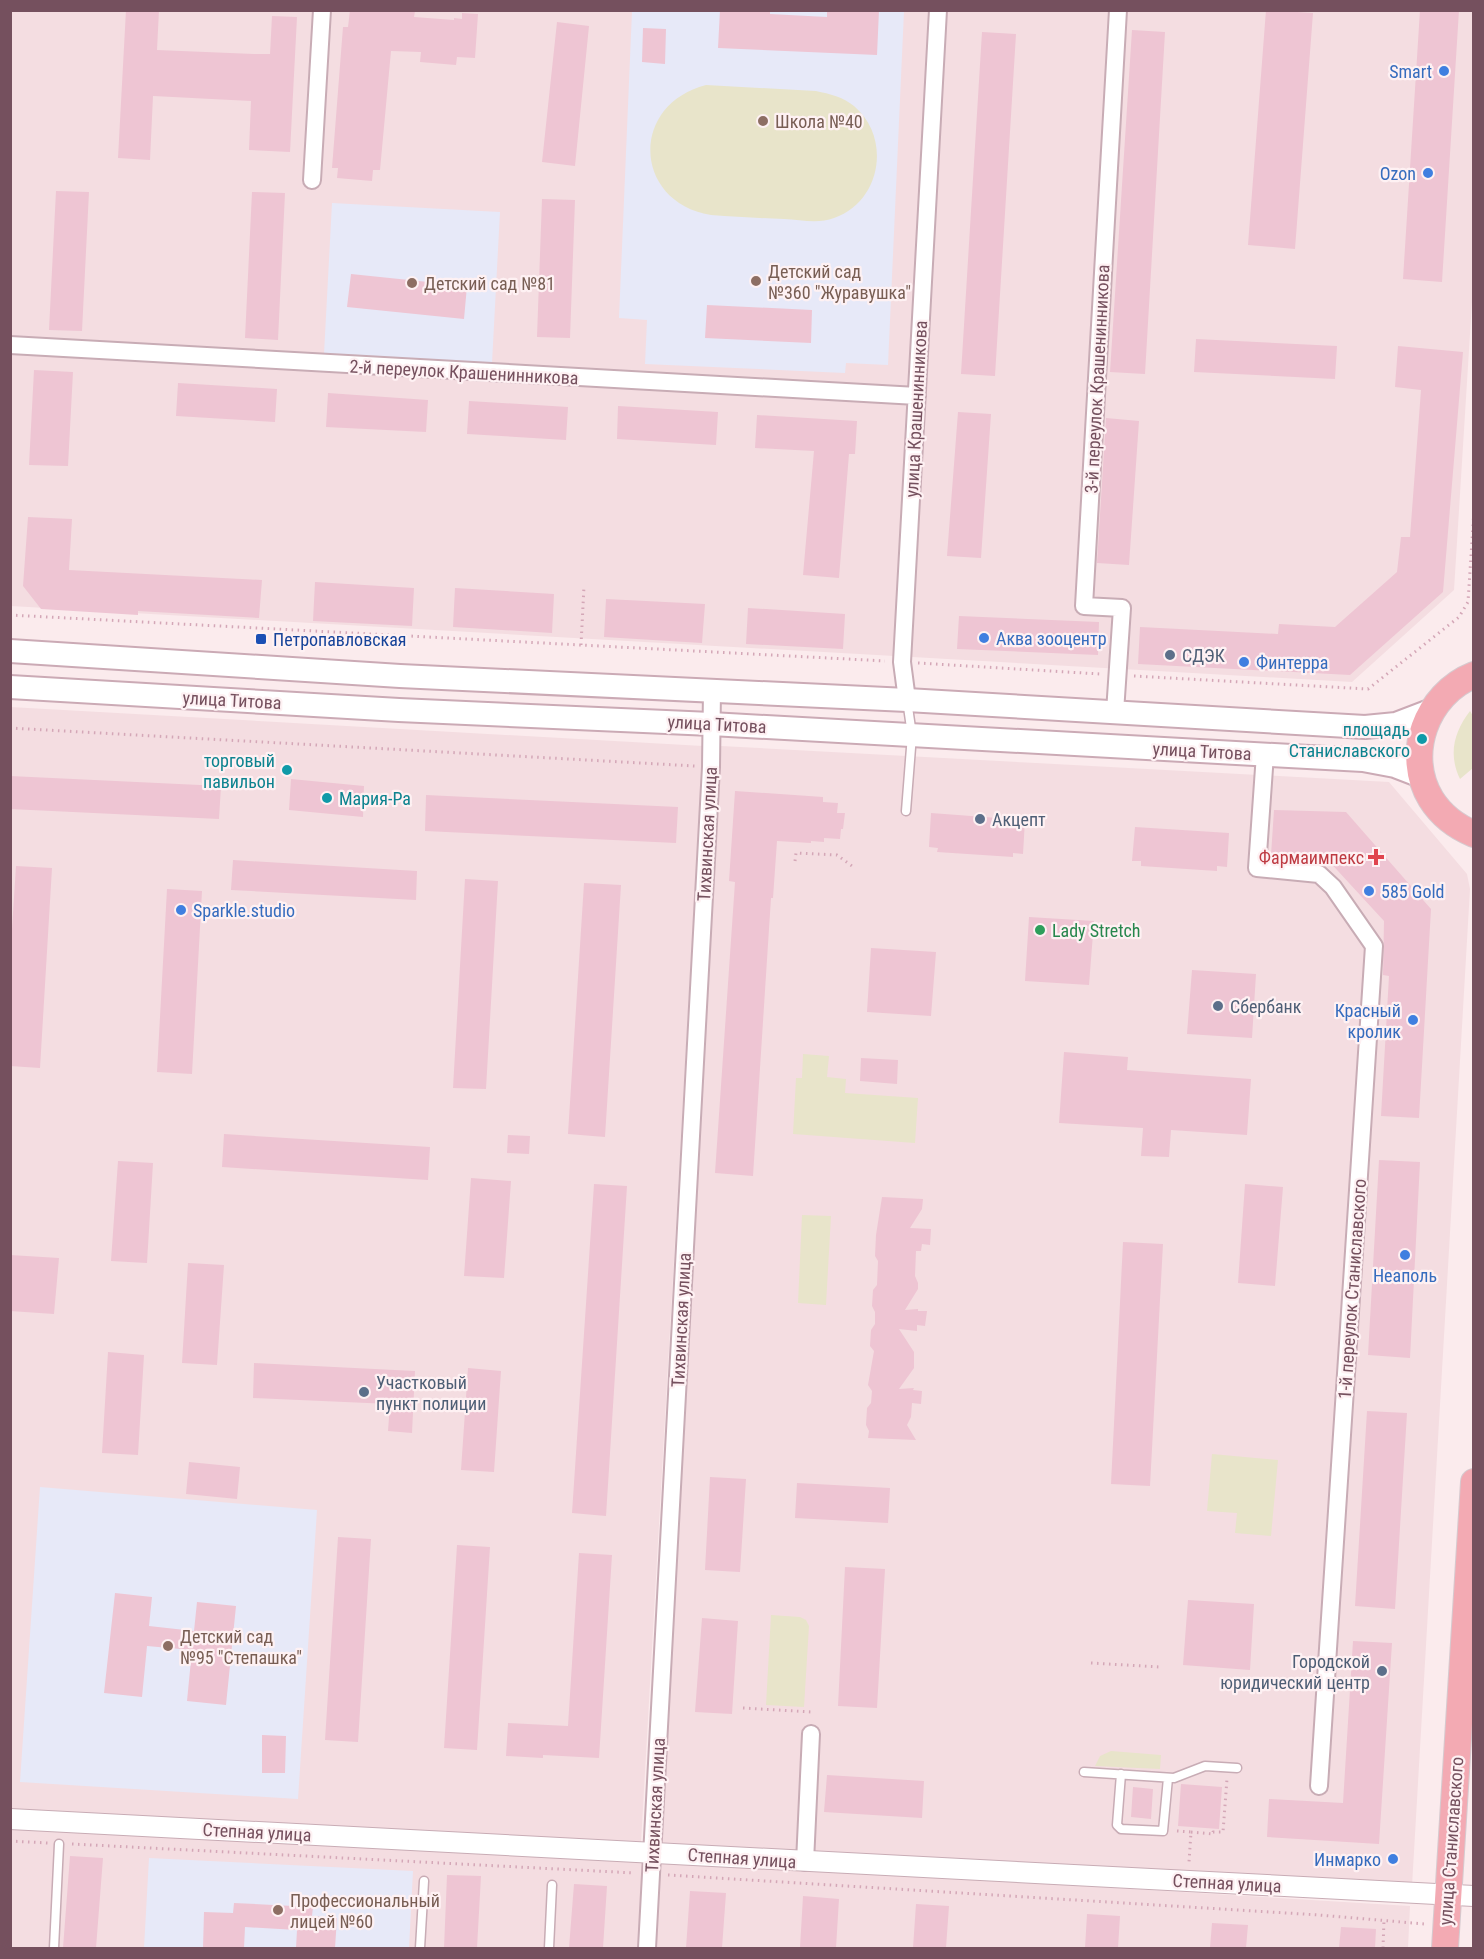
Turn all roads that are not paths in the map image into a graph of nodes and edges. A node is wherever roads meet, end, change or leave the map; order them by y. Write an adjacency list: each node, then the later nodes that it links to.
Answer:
1 (322, 10): 4 (street)
2 (938, 10): 6 (street, улица Крашенинникова)
3 (1118, 10): 13 (street, 3-й переулок Крашенинникова)
4 (312, 180)
5 (10, 345): 6 (street, 2-й переулок Крашенинникова)
6 (917, 396): 11 (street, улица Крашенинникова)
7 (10, 651): 10 (main road, улица Титова)
8 (1470, 673): 12 (main road)
9 (10, 687): 14 (main road, улица Титова)
10 (712, 691): 11 (main road, улица Титова); 14 (street, Тихвинская улица)
11 (907, 700): 13 (main road, улица Титова); 15 (lane)
12 (1430, 711): 13 (main road, улица Титова); 17 (main road)
13 (1115, 712)
14 (711, 724): 15 (main road, улица Титова); 29 (street, Тихвинская улица)
15 (912, 735): 16 (main road, улица Титова); 18 (lane)
16 (1265, 754): 17 (main road, улица Титова); 26 (street, 1-й переулок Станиславского)
17 (1422, 776): 19 (main road)
18 (906, 811)
19 (1473, 835)
20 (1473, 1482): 33 (main road, улица Станиславского)
21 (811, 1734): 30 (street)
22 (1232, 1768): 25 (lane)
23 (1084, 1772): 24 (lane)
24 (1121, 1774): 25 (lane); 25 (lane)
25 (1168, 1778)
26 (1319, 1786)
27 (10, 1819): 29 (street, Степная улица)
28 (59, 1844): 36 (lane)
29 (652, 1852): 30 (street, Степная улица); 39 (street, Тихвинская улица)
30 (805, 1862): 33 (street, Степная улица)
31 (424, 1881): 37 (lane)
32 (552, 1885): 38 (lane)
33 (1448, 1895): 34 (street, Степная улица); 35 (main road, улица Станиславского)
34 (1473, 1896)
35 (1445, 1937)
36 (54, 1948)
37 (420, 1948)
38 (549, 1948)
39 (647, 1948)

